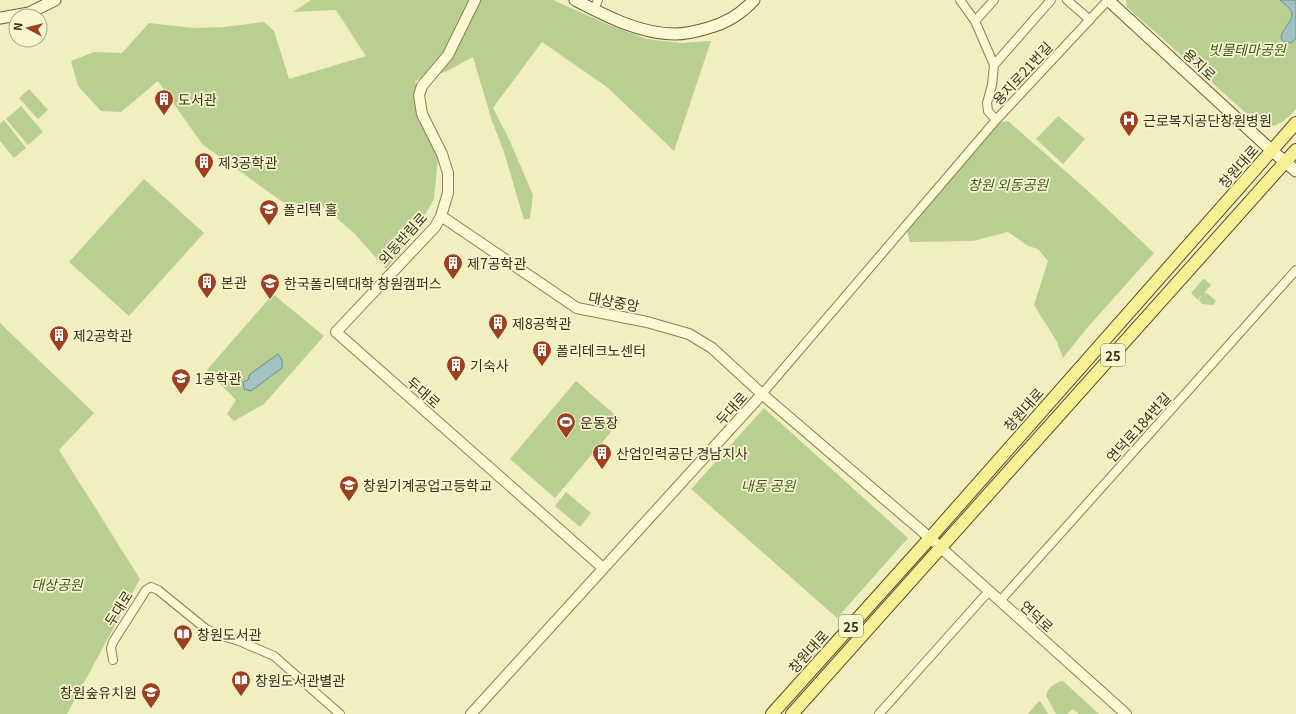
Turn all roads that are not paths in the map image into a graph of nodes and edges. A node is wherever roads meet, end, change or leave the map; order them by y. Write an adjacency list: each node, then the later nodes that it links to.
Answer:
1 (55, 0): 11 (main road)
2 (475, 0): 21 (street, 외동반림로)
3 (575, 0): 10 (main road)
4 (754, 0): 10 (main road)
5 (960, 0): 13 (street, 용지로21번길)
6 (994, 0): 13 (street)
7 (1051, 0): 14 (street, 용지로21번길)
8 (1067, 0): 12 (street)
9 (1112, 1): 12 (street, 용지로21번길); 17 (main road, 용지로)
10 (596, 5)
11 (0, 18)
12 (1090, 20): 15 (street, 용지로21번길)
13 (975, 21): 14 (street, 용지로21번길)
14 (994, 65): 15 (street, 용지로21번길)
15 (996, 120): 24 (street)
16 (1296, 123): 17 (main road, 창원대로 / 25)
17 (1272, 150): 19 (main road, 용지로); 25 (main road, 창원대로 / 25)
18 (1296, 150): 19 (main road, 25)
19 (1285, 162): 20 (main road, 용지로); 26 (main road, 25)
20 (1296, 171)
21 (441, 216): 23 (street, 외동반림로); 24 (street, 대상중앙)
22 (1296, 270): 29 (street, 연덕로184번길)
23 (336, 332): 27 (street, 두대로)
24 (762, 394): 25 (street, 두대로); 27 (street, 두대로)
25 (930, 538): 26 (street, 연덕로); 33 (main road, 창원대로 / 25)
26 (941, 548): 28 (street, 연덕로); 34 (main road, 25)
27 (603, 568): 32 (street, 두대로)
28 (989, 591): 29 (street, 연덕로); 35 (street)
29 (1000, 601): 36 (street, 연덕로)
30 (113, 660): 31 (street, 두대로)
31 (340, 714)
32 (471, 714)
33 (772, 714)
34 (792, 714)
35 (879, 714)
36 (1126, 714)

